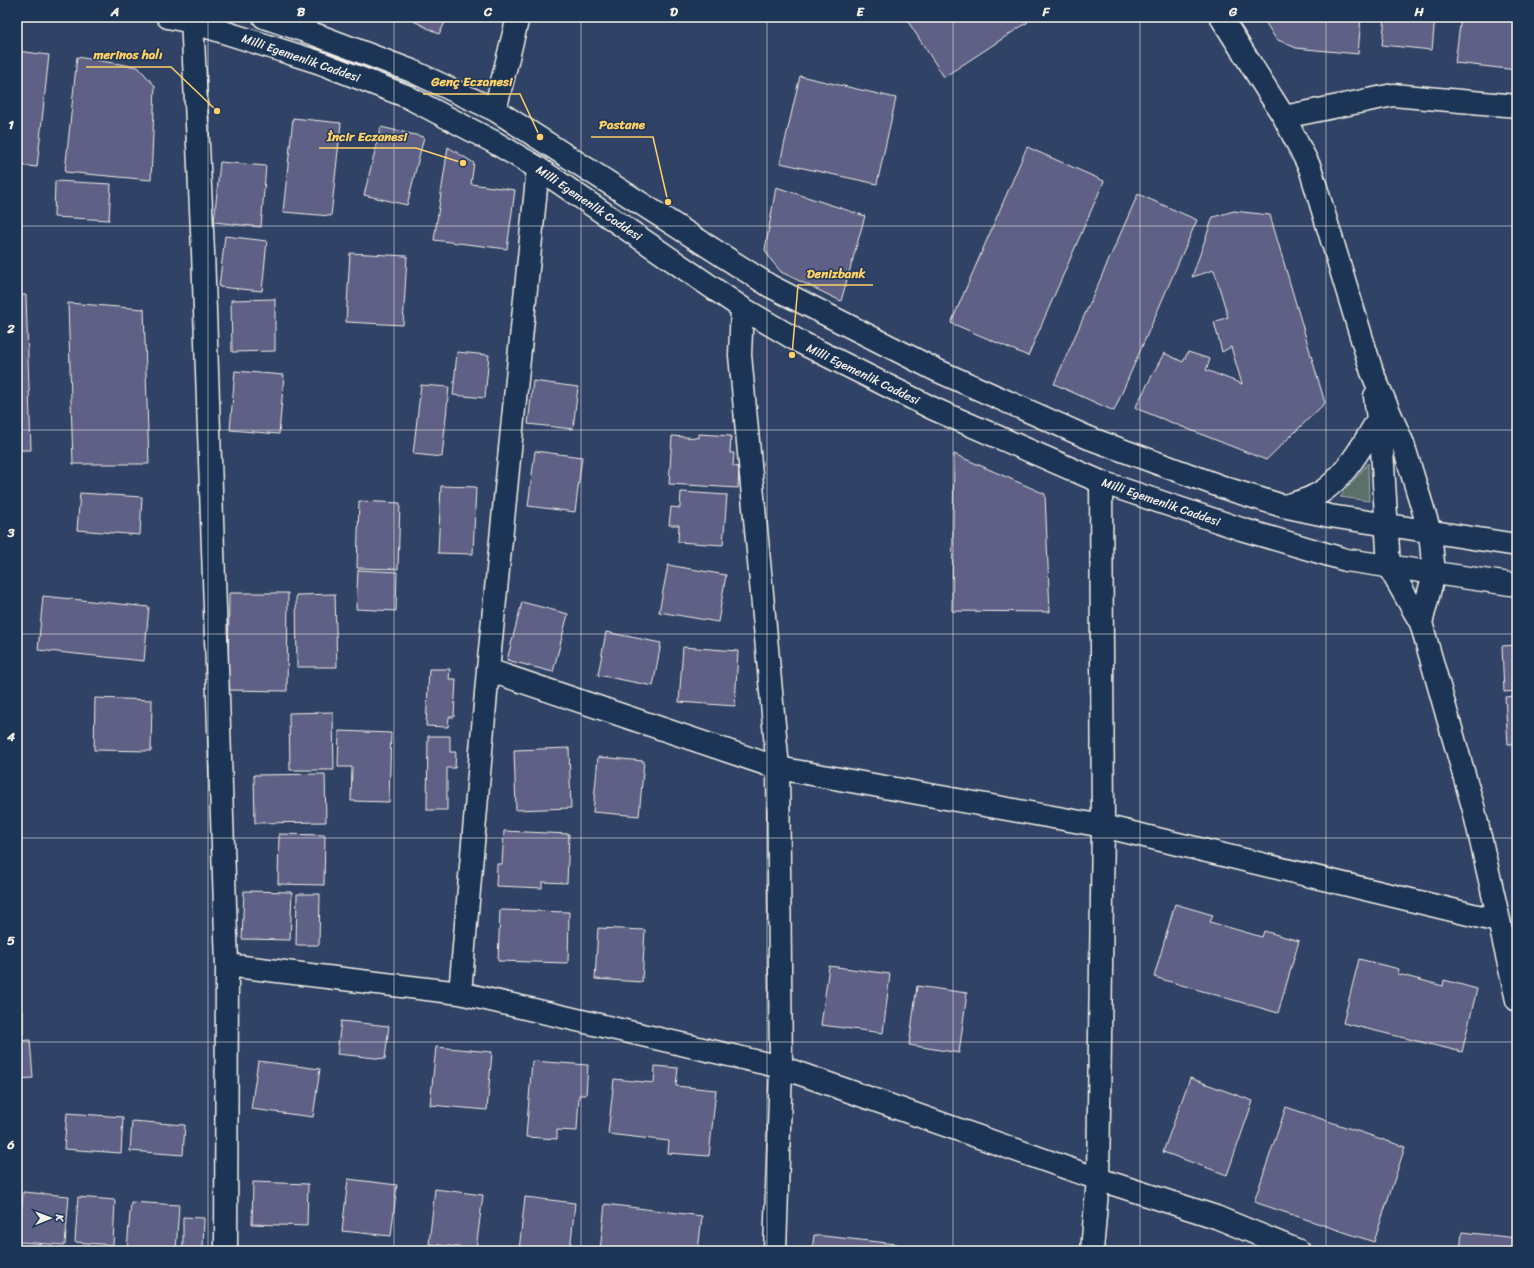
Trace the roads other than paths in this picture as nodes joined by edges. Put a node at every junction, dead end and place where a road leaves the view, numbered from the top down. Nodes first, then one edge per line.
1 (168, 17) edge
2 (264, 17) edge
3 (518, 17) edge
4 (1221, 17) edge
5 (192, 20) edge
6 (1517, 106) edge
7 (495, 110) junction
8 (1284, 116) junction
9 (538, 168) junction
10 (742, 308) junction
11 (1372, 372) junction
12 (1378, 419) junction
13 (1102, 482) junction
14 (1283, 506) junction
15 (1386, 525) junction
16 (1430, 532) junction
17 (1517, 545) edge
18 (1389, 567) junction
19 (1434, 573) junction
20 (1517, 586) edge
21 (1421, 623) junction
22 (488, 670) junction
23 (778, 768) junction
24 (1103, 826) junction
25 (1498, 921) junction
26 (226, 965) junction
27 (460, 993) junction
28 (1517, 1000) edge
29 (781, 1067) junction
30 (1098, 1179) junction
31 (226, 1251) edge
32 (775, 1251) edge
33 (1092, 1251) edge
34 (1299, 1251) edge

1 - 5 street, Milli Egemenlik Caddesi
2 - 7 street
3 - 7 street
4 - 8 street
5 - 9 street, Milli Egemenlik Caddesi
5 - 26 street
6 - 8 street
7 - 14 street
8 - 11 street
9 - 10 street, Milli Egemenlik Caddesi
9 - 22 street
10 - 13 street, Milli Egemenlik Caddesi
10 - 23 street
11 - 12 street
11 - 16 street
12 - 14 street
12 - 15 street
13 - 18 street, Milli Egemenlik Caddesi
13 - 24 street
14 - 15 street
15 - 16 street
15 - 18 street
16 - 17 street
16 - 19 street
18 - 19 street, Milli Egemenlik Caddesi
18 - 21 street
19 - 20 street, Milli Egemenlik Caddesi
19 - 21 street
21 - 25 street
22 - 23 street
22 - 27 street
23 - 24 street
23 - 29 street
24 - 25 street
24 - 30 street
25 - 28 street
26 - 27 street
26 - 31 street
27 - 29 street
29 - 30 street
29 - 32 street
30 - 33 street
30 - 34 street

